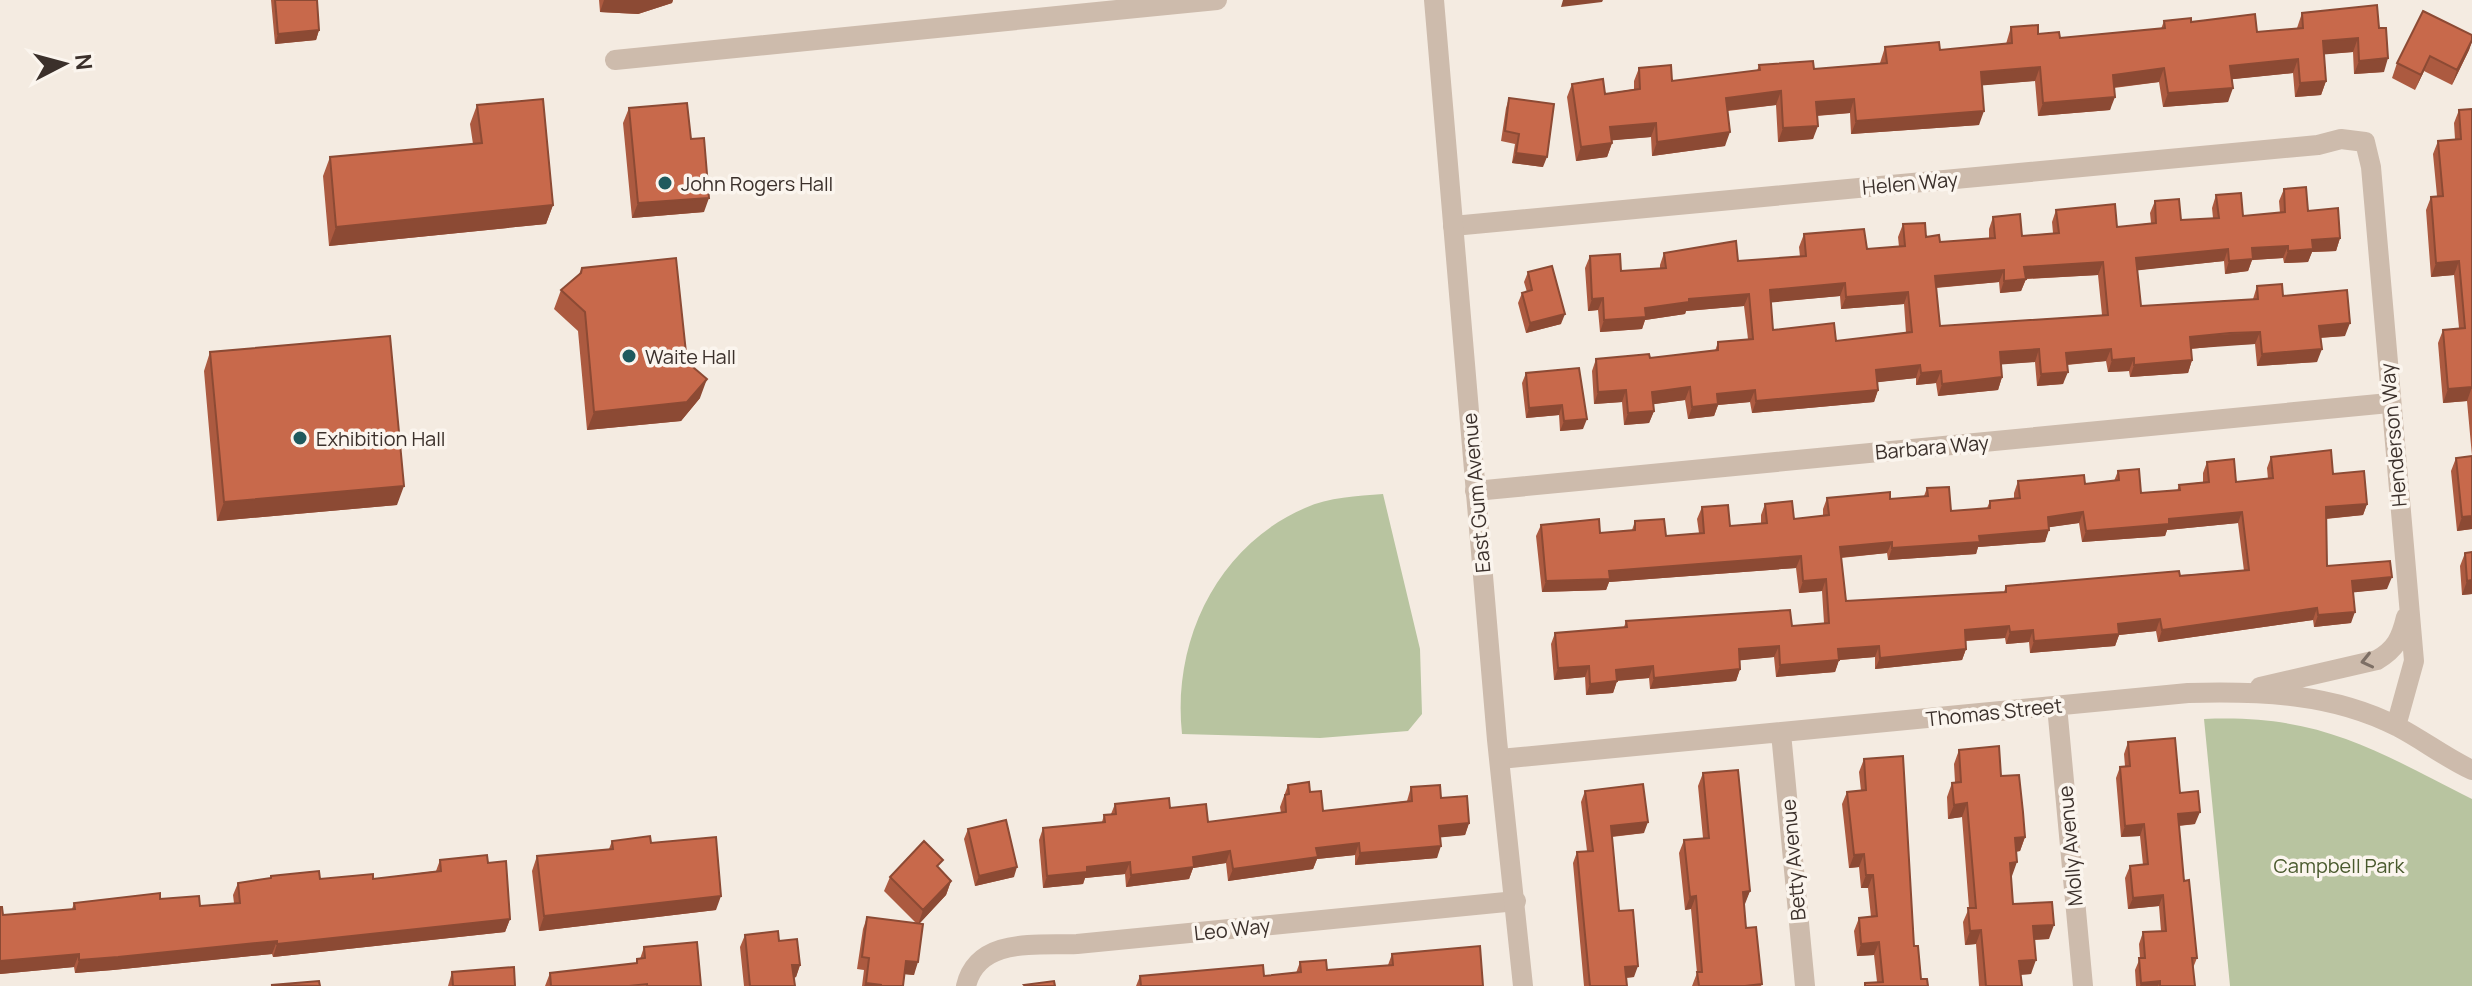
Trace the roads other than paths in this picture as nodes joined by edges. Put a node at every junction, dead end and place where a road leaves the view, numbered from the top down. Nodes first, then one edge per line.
1 (1217, 0) edge
2 (1434, 0) edge
3 (615, 60) dead end
4 (2365, 142) joint
5 (1453, 226) junction
6 (2389, 403) junction
7 (1475, 491) junction
8 (2409, 605) junction
9 (2240, 691) junction
10 (2057, 706) junction
11 (2396, 726) junction
12 (1781, 733) junction
13 (1500, 759) junction
14 (2472, 770) edge
15 (1516, 901) junction
16 (966, 986) edge
17 (1523, 986) edge
18 (1805, 986) edge
19 (2083, 986) edge

1 - 3 street
2 - 5 street, East Gum Avenue
4 - 5 street, Helen Way
4 - 6 street, Henderson Way
5 - 7 street, East Gum Avenue
6 - 7 street, Barbara Way
6 - 8 street, Henderson Way
7 - 13 street, East Gum Avenue
8 -> 9 street
8 - 11 street, Henderson Way
9 - 10 street, Thomas Street
9 - 11 street, Thomas Street
10 - 12 street, Thomas Street
10 - 19 street, Molly Avenue
11 - 14 street, Thomas Street
12 - 13 street, Thomas Street
12 - 18 street, Betty Avenue
13 - 15 street, East Gum Avenue
15 - 16 street, Leo Way
15 - 17 street, East Gum Avenue

